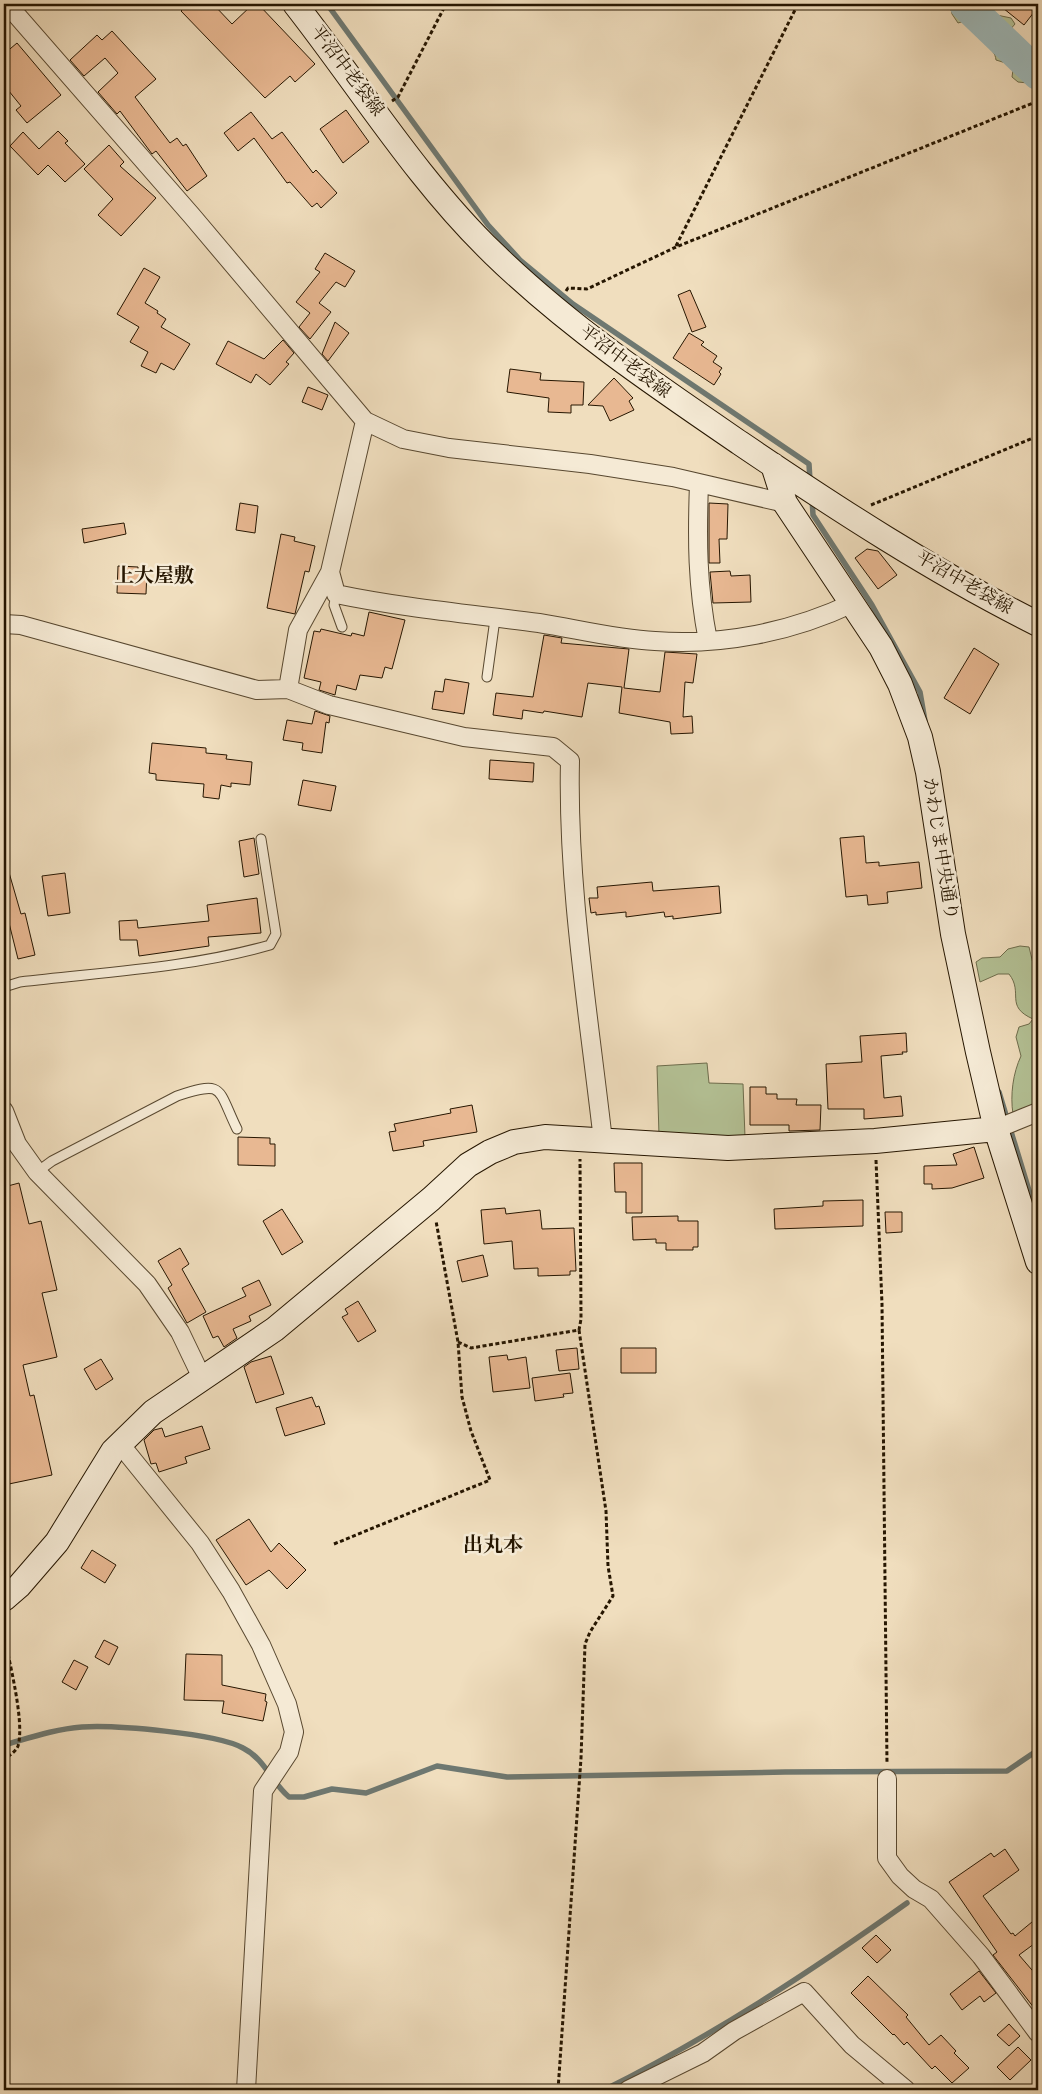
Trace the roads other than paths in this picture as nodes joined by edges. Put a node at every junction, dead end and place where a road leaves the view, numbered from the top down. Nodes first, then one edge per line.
1 (7, 4) edge
2 (295, 4) edge
3 (365, 421) junction
4 (773, 465) junction
5 (699, 483) junction
6 (785, 503) junction
7 (330, 572) junction
8 (336, 594) junction
9 (853, 603) junction
10 (495, 619) junction
11 (4, 624) edge
12 (1038, 624) edge
13 (342, 627) dead end
14 (708, 641) junction
15 (487, 677) dead end
16 (288, 689) junction
17 (261, 839) dead end
18 (4, 987) edge
19 (4, 1111) edge
20 (1038, 1112) edge
21 (996, 1128) junction
22 (237, 1129) dead end
23 (591, 1140) junction
24 (37, 1172) junction
25 (1038, 1262) edge
26 (203, 1380) junction
27 (120, 1444) junction
28 (4, 1599) edge
29 (887, 1780) road end
30 (1038, 2033) edge
31 (246, 2090) edge
32 (628, 2090) edge
33 (906, 2090) edge

1 - 3 street
2 - 4 street, 平沼中老袋線
3 - 5 street
3 - 7 street
4 - 6 street, かわじま中央通り
4 - 12 street, 平沼中老袋線
5 - 6 street
5 - 14 street
6 - 9 street, かわじま中央通り
7 - 8 street
7 - 16 street
8 - 10 street
8 - 13 lane
9 - 14 street
9 - 21 street, かわじま中央通り
10 - 14 street
10 - 15 lane
11 - 16 street
16 - 23 street
17 - 18 lane
19 - 24 street
20 - 21 street
21 - 23 street
21 - 25 street, かわじま中央通り
22 - 24 lane
23 - 26 street
24 - 26 street
26 - 27 street
27 - 28 street
27 - 31 street
29 - 30 street
32 - 33 street

